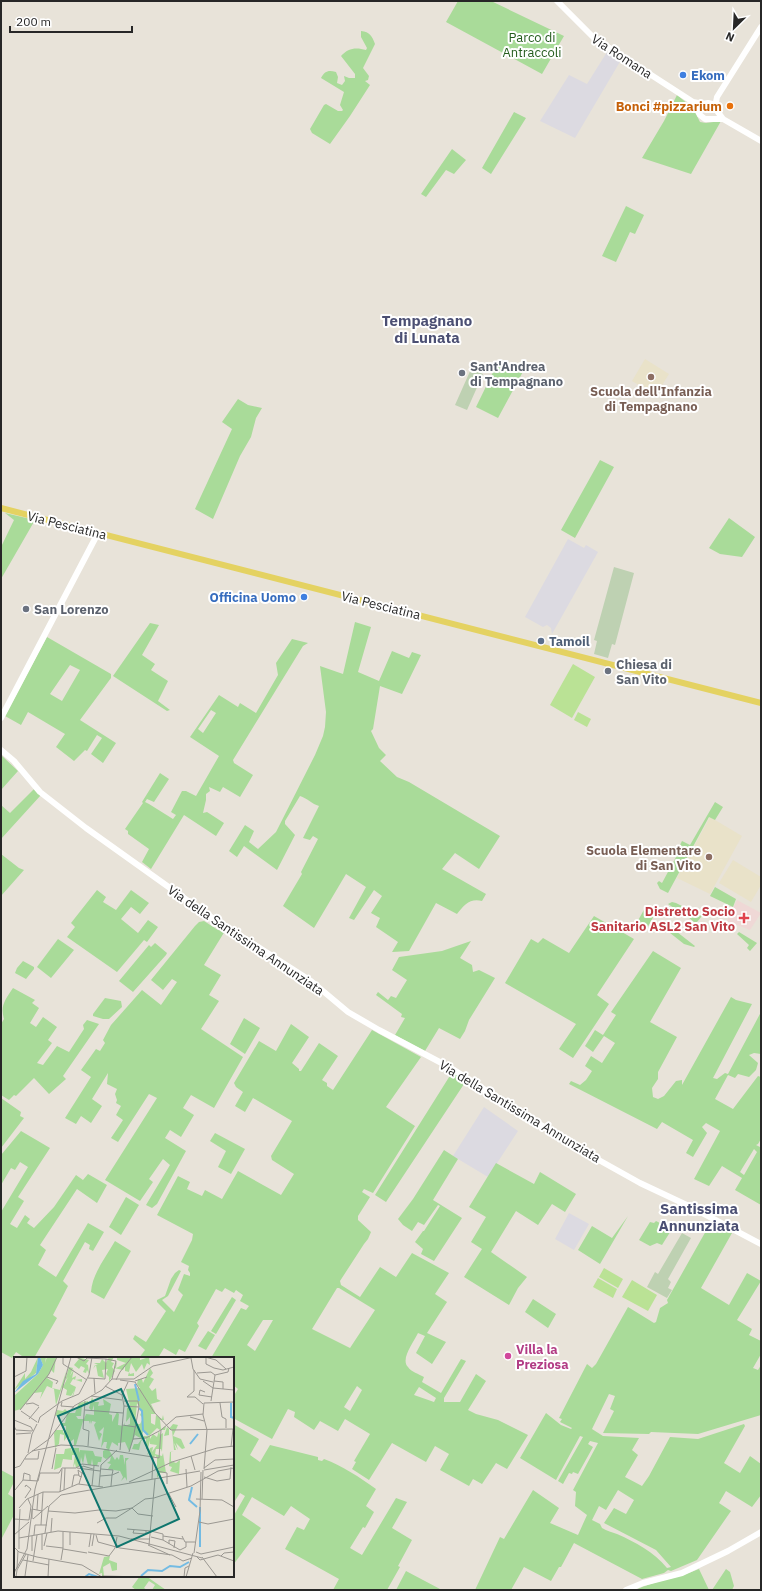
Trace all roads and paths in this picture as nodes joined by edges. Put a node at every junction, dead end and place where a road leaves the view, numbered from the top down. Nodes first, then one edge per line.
1 (557, 1) edge
2 (761, 27) edge
3 (717, 97) junction
4 (694, 102) junction
5 (706, 104) junction
6 (716, 108) junction
7 (699, 112) junction
8 (712, 118) junction
9 (723, 118) junction
10 (761, 141) edge
11 (1, 508) edge
12 (98, 533) junction
13 (761, 703) edge
14 (1, 718) edge
15 (1, 750) edge
16 (761, 1244) edge
17 (761, 1532) edge
18 (626, 1590) edge

1 - 4 street, Via Romana
2 - 3 street
3 - 5 street
3 - 6 street
4 - 5 street
4 - 7 street
5 - 6 street
5 - 7 street
6 - 8 street
6 - 9 street
7 - 8 street
8 - 9 street
9 - 10 street
11 - 12 main road, Via Pesciatina
12 - 13 main road, Via Pesciatina
12 - 14 street
15 - 16 street, Via della Santissima Annunziata
17 - 18 street

